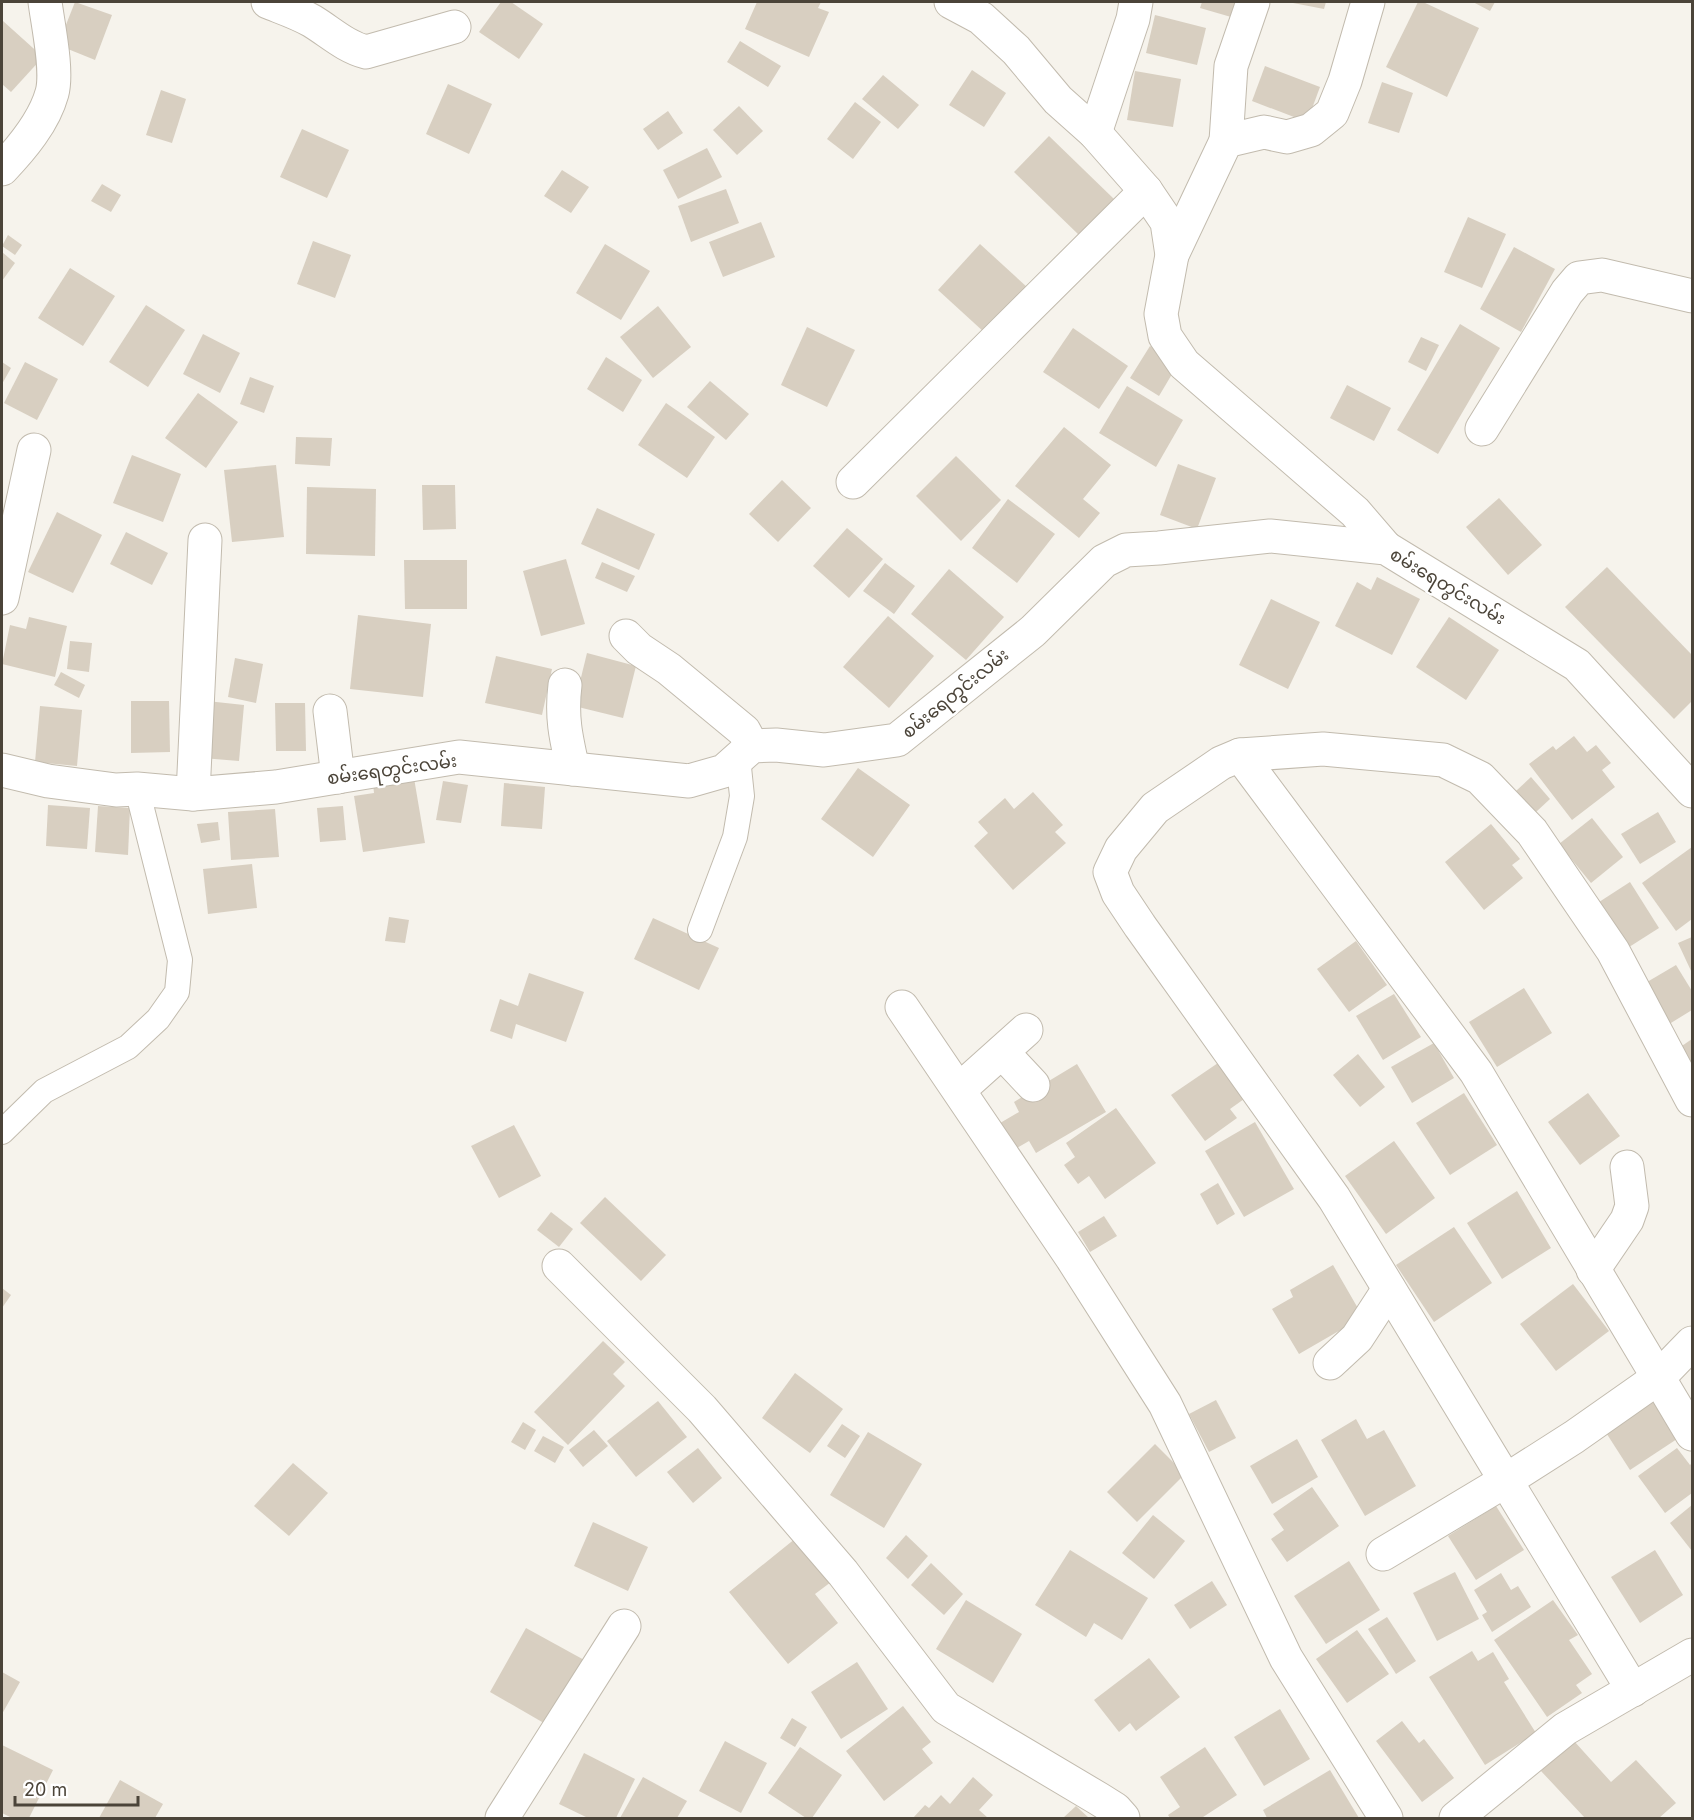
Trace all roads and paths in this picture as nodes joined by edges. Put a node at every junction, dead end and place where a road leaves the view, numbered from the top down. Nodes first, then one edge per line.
1 (45, 2) edge
2 (268, 2) edge
3 (951, 2) edge
4 (1136, 2) edge
5 (1253, 2) edge
6 (1368, 2) edge
7 (454, 27) dead end
8 (1095, 133) junction
9 (1226, 141) junction
10 (2, 169) edge
11 (1146, 191) junction
12 (1172, 255) junction
13 (1692, 296) edge
14 (1482, 429) dead end
15 (34, 450) dead end
16 (853, 482) dead end
17 (205, 540) dead end
18 (1386, 548) junction
19 (2, 598) edge
20 (626, 636) dead end
21 (565, 685) dead end
22 (330, 711) dead end
23 (745, 752) junction
24 (1240, 755) junction
25 (573, 769) junction
26 (2, 770) edge
27 (338, 777) junction
28 (137, 789) junction
29 (1692, 791) edge
30 (193, 794) junction
31 (700, 930) dead end
32 (902, 1007) dead end
33 (1026, 1030) dead end
34 (1002, 1052) junction
35 (1033, 1085) dead end
36 (959, 1090) junction
37 (1692, 1100) edge
38 (2, 1132) edge
39 (1627, 1167) dead end
40 (559, 1266) dead end
41 (1593, 1270) junction
42 (1389, 1289) junction
43 (1692, 1343) edge
44 (1330, 1363) dead end
45 (1658, 1378) junction
46 (1692, 1434) edge
47 (1505, 1481) junction
48 (1383, 1554) dead end
49 (624, 1626) dead end
50 (1692, 1655) edge
51 (1633, 1690) junction
52 (502, 1818) edge
53 (1123, 1818) edge
54 (1386, 1818) edge
55 (1456, 1818) edge

1 - 10 street
2 - 7 street
3 - 8 street
4 - 8 street
5 - 9 street
6 - 9 street
8 - 11 street
9 - 12 street
11 - 12 street
11 - 16 street
12 - 18 street
13 - 14 street
15 - 19 street
17 - 30 street
18 - 23 street, စမ်းရေတွင်းလမ်း
18 - 29 street, စမ်းရေတွင်းလမ်း
20 - 23 street
21 - 25 street
22 - 27 street
23 - 25 street, စမ်းရေတွင်းလမ်း
23 - 31 lane
24 - 37 street
24 - 41 street
24 - 42 street
25 - 27 street, စမ်းရေတွင်းလမ်း
26 - 28 street, စမ်းရေတွင်းလမ်း
27 - 30 street, စမ်းရေတွင်းလမ်း
28 - 30 street, စမ်းရေတွင်းလမ်း
28 - 38 lane
32 - 36 street
33 - 34 street
34 - 35 street
34 - 36 street
36 - 54 street
39 - 41 street
40 - 53 street
41 - 45 street
42 - 44 street
42 - 47 street
43 - 45 street
45 - 46 street
45 - 47 street
47 - 48 street
47 - 51 street
49 - 52 street
50 - 51 street
51 - 55 street

